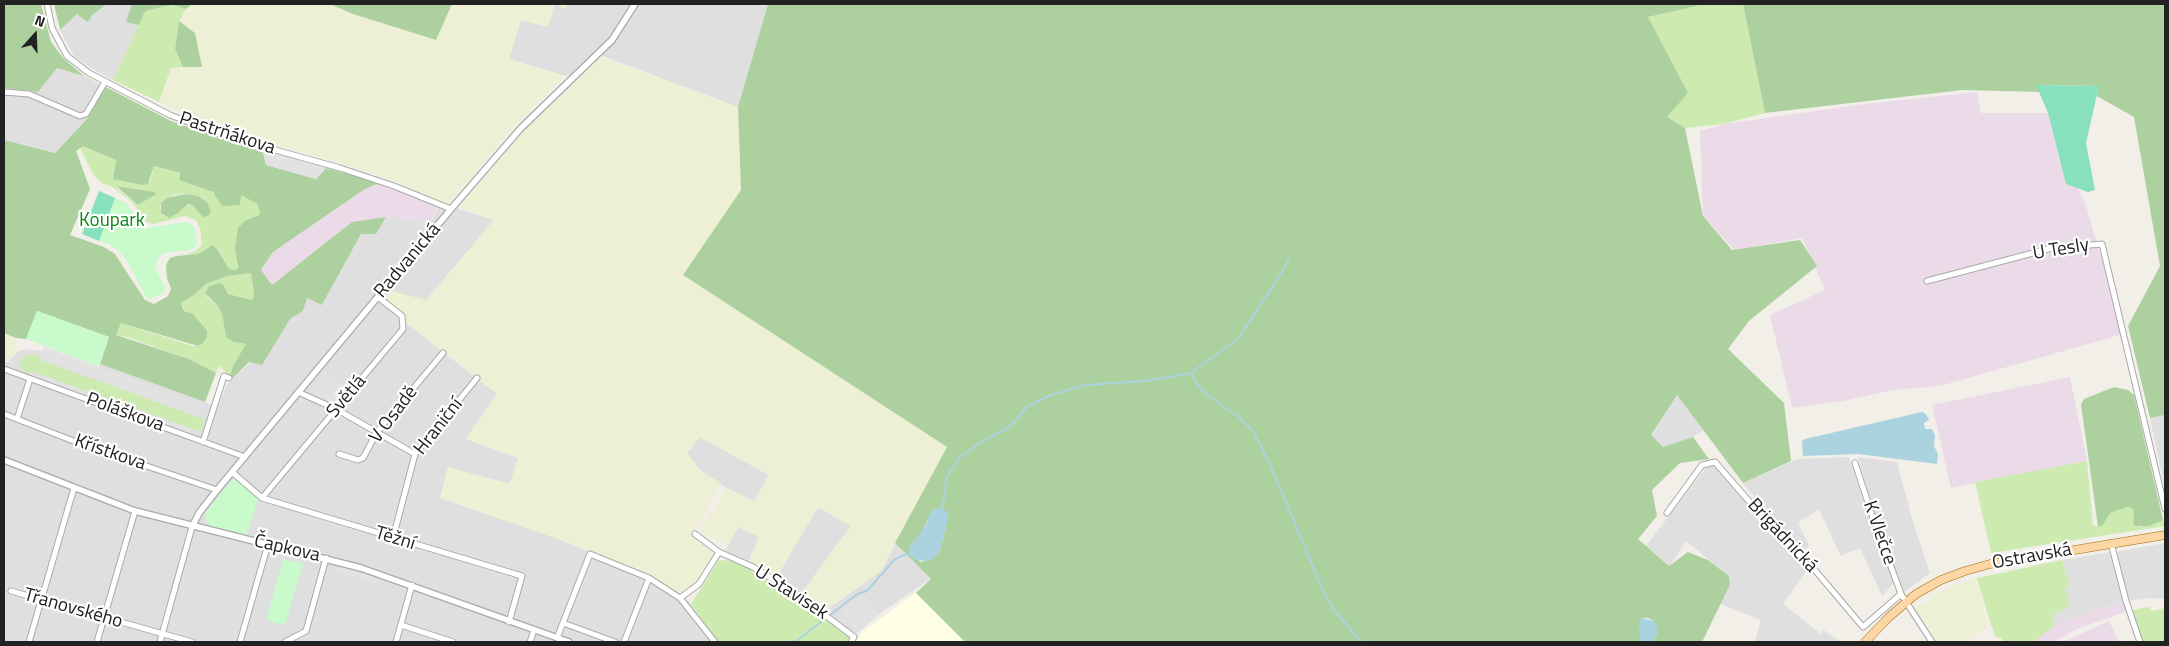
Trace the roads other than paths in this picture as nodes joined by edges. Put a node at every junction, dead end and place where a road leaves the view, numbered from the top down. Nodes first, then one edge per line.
1 (47, 4) edge
2 (635, 4) edge
3 (105, 82) junction
4 (4, 92) edge
5 (451, 209) junction
6 (1927, 281) dead end
7 (378, 297) junction
8 (443, 354) dead end
9 (4, 368) edge
10 (229, 378) dead end
11 (477, 378) dead end
12 (30, 379) junction
13 (298, 392) junction
14 (336, 409) junction
15 (4, 414) edge
16 (17, 419) junction
17 (377, 432) junction
18 (203, 442) junction
19 (339, 454) dead end
20 (415, 454) junction
21 (245, 457) junction
22 (1856, 462) dead end
23 (4, 463) edge
24 (232, 472) junction
25 (74, 488) junction
26 (217, 490) junction
27 (262, 498) junction
28 (2165, 509) edge
29 (135, 511) junction
30 (1667, 513) dead end
31 (192, 527) junction
32 (696, 534) dead end
33 (2165, 535) edge
34 (393, 538) junction
35 (2111, 543) junction
36 (268, 544) junction
37 (719, 552) junction
38 (326, 558) junction
39 (649, 578) junction
40 (412, 585) junction
41 (11, 591) dead end
42 (1902, 594) junction
43 (680, 598) junction
44 (41, 600) junction
45 (1906, 603) junction
46 (104, 618) junction
47 (510, 622) junction
48 (563, 623) junction
49 (401, 625) junction
50 (534, 630) junction
51 (162, 634) junction
52 (557, 638) junction
53 (1869, 640) edge
54 (29, 642) edge
55 (97, 642) edge
56 (160, 642) edge
57 (192, 642) edge
58 (240, 642) edge
59 (285, 642) edge
60 (396, 642) edge
61 (453, 642) edge
62 (530, 642) edge
63 (569, 642) edge
64 (615, 642) edge
65 (624, 642) edge
66 (715, 642) edge
67 (851, 642) edge
68 (1932, 642) edge
69 (2140, 642) edge

1 - 3 street, Pastrňákova
2 - 5 street, Radvanická
3 - 4 street
3 - 5 street, Pastrňákova
5 - 7 street, Radvanická
6 - 28 street, U Tesly
7 - 13 street, Radvanická
7 - 14 street, Světlá
8 - 17 street, V Osadě
9 - 12 street, Poláškova
10 - 18 street
11 - 20 street, Hraniční
12 - 16 street
12 - 18 street, Poláškova
13 - 14 street
13 - 21 street, Radvanická
14 - 17 street
14 - 27 street, Světlá
15 - 16 street, Křístkova
16 - 26 street, Křístkova
17 - 19 street, V Osadě
17 - 20 street
18 - 21 street, Poláškova
20 - 34 street, Hraniční
21 - 24 street, Radvanická
22 - 42 street, K Vlečce
23 - 25 street, Čapkova
24 - 26 street, Radvanická
24 - 27 street, Těžní
25 - 29 street, Čapkova
25 - 44 street
26 - 31 street, Radvanická
27 - 34 street, Těžní
29 - 31 street, Čapkova
29 - 46 street
30 - 42 street, Brigádnická
31 - 36 street, Čapkova
31 - 51 street
32 - 37 street, U Stavisek
33 - 35 main road, Ostravská
34 - 47 street, Těžní
35 - 45 main road, Ostravská
35 - 69 street
36 - 38 street, Čapkova
36 - 58 street
37 - 43 street
37 - 67 street, U Stavisek
38 - 40 street, Čapkova
38 - 59 street
39 - 43 street
39 - 48 street
39 - 65 street
40 - 47 street, Čapkova
40 - 49 street
41 - 44 street, Třanovského
42 - 45 street, K Vlečce
43 - 66 street
44 - 46 street, Třanovského
44 - 54 street
45 - 53 main road, Ostravská
45 - 68 street
46 - 51 street, Třanovského
46 - 55 street
47 - 50 street, Čapkova
48 - 52 street
48 - 64 street
49 - 60 street
49 - 61 street
50 - 52 street, Čapkova
50 - 62 street
51 - 56 street
51 - 57 street, Třanovského
52 - 63 street, Čapkova

